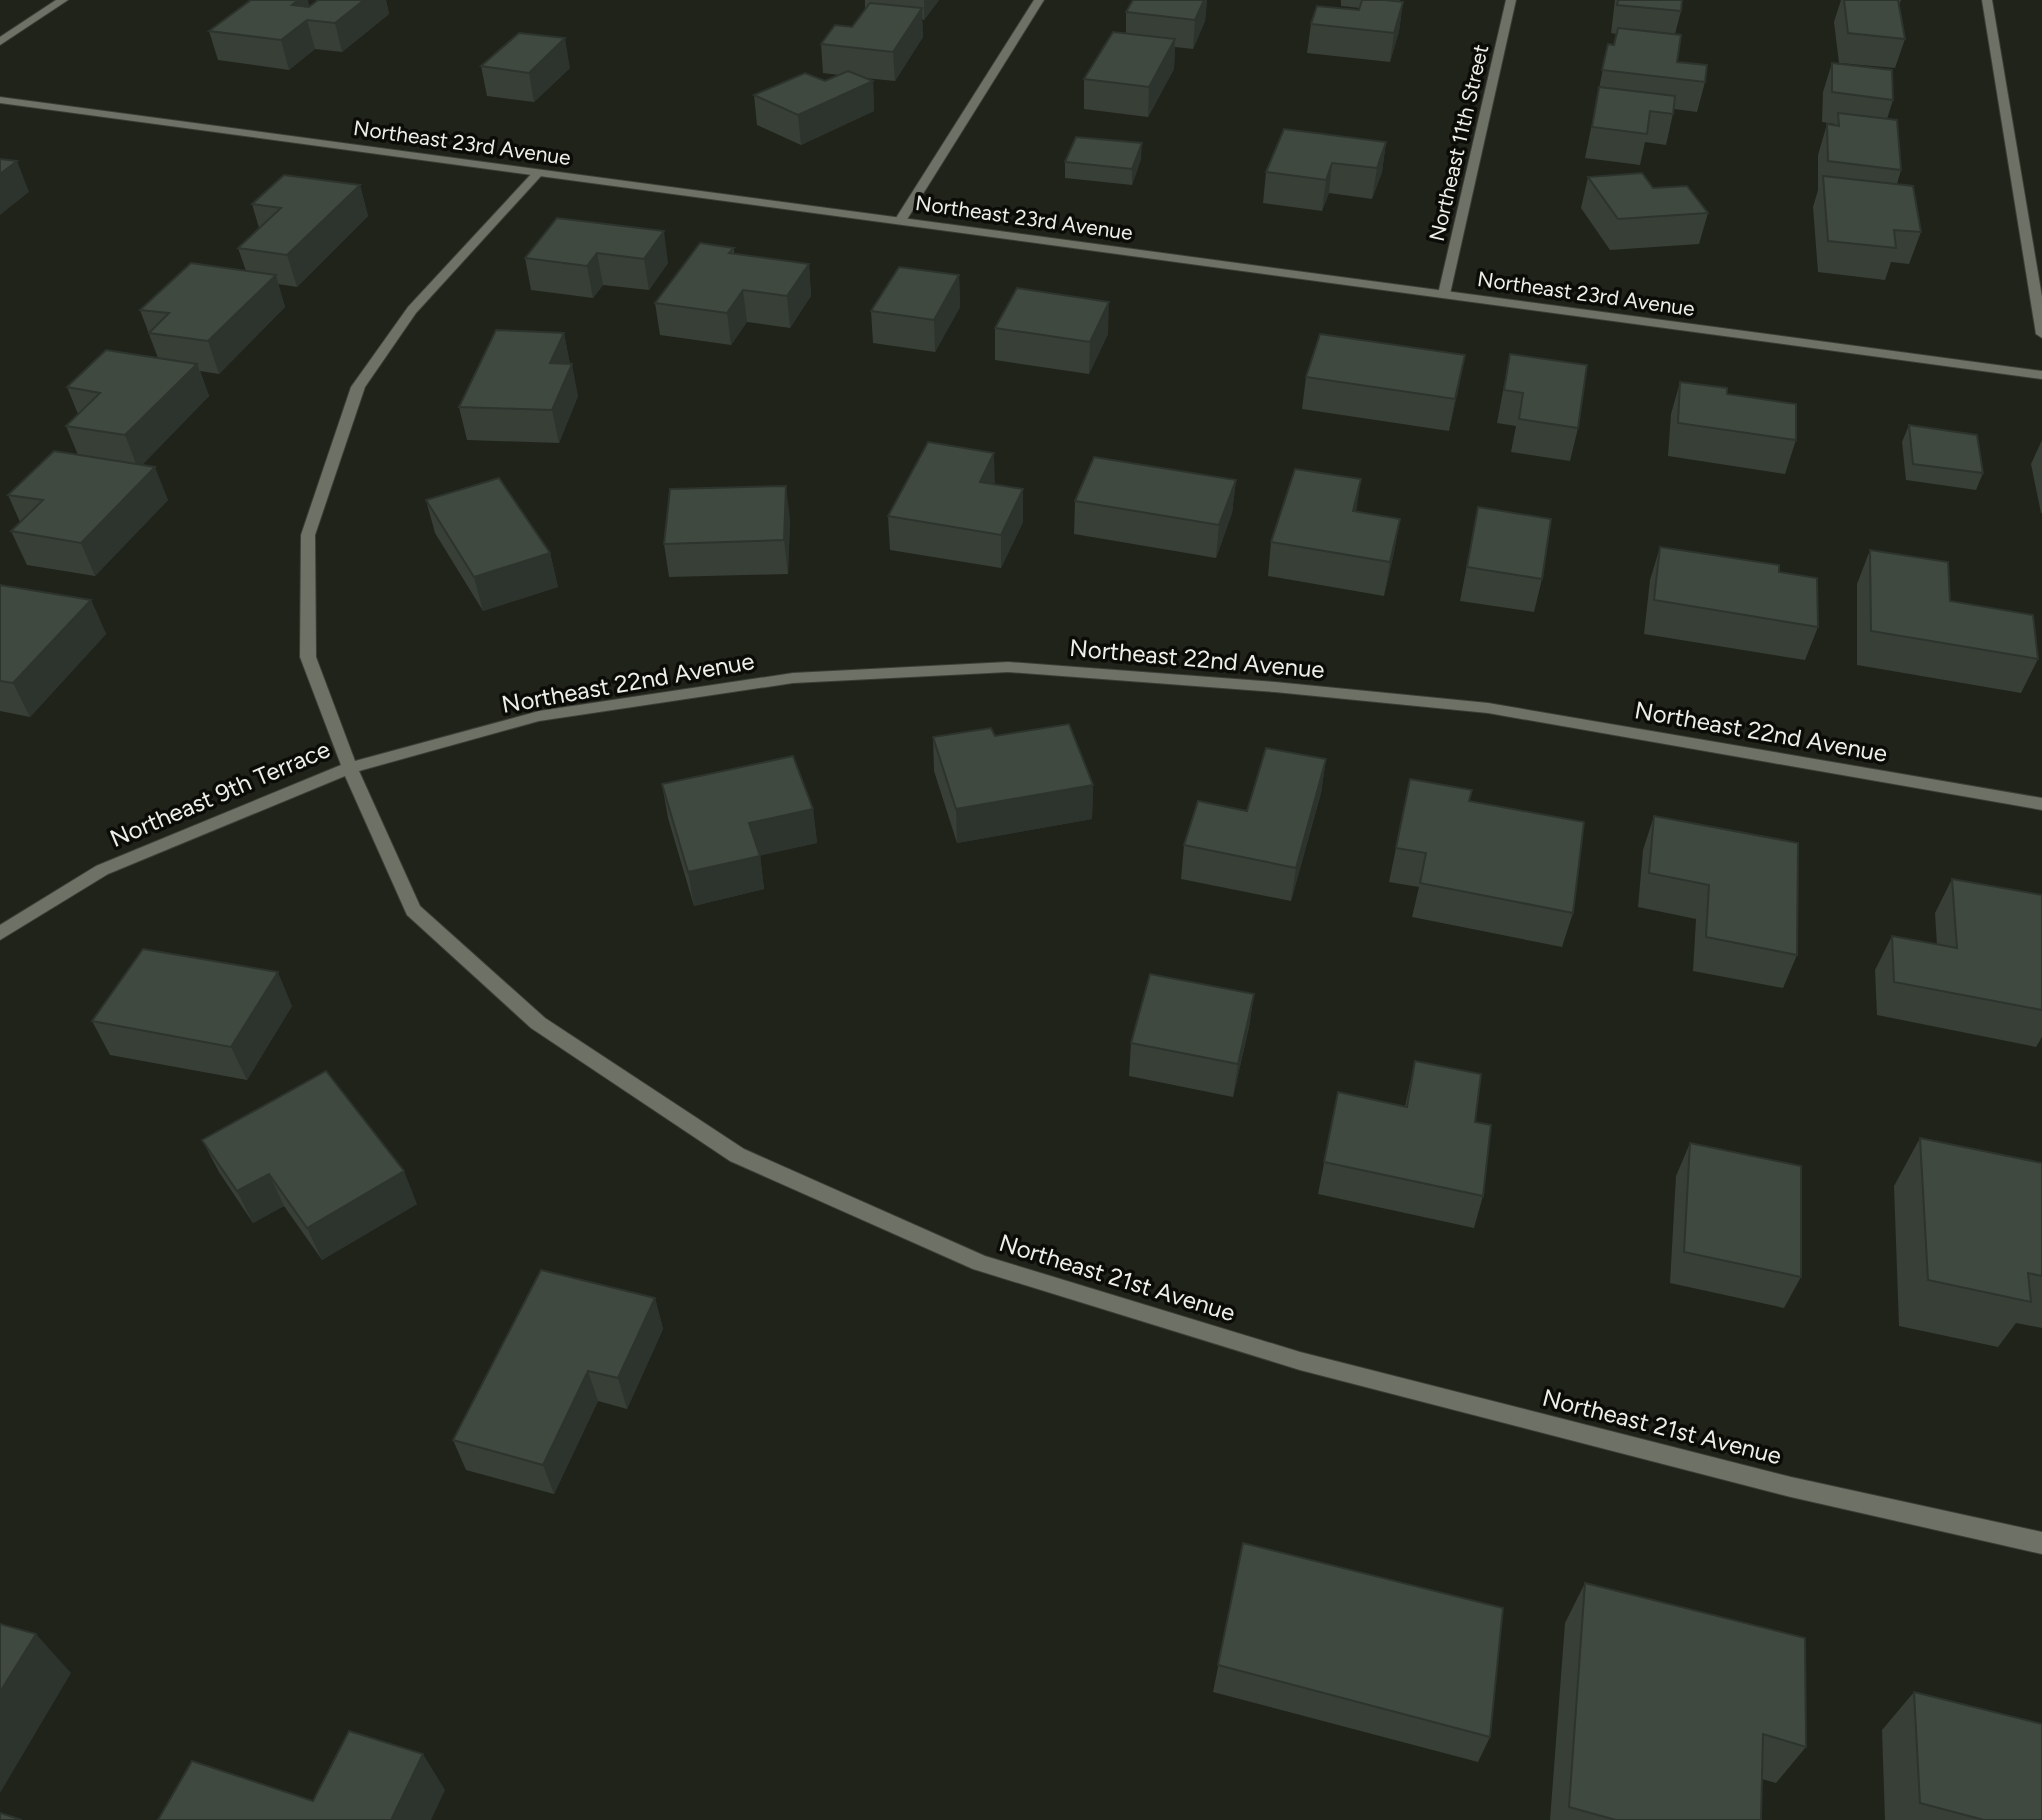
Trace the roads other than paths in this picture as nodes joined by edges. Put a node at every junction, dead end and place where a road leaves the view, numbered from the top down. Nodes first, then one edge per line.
1 (63, 0) edge
2 (1039, 0) edge
3 (1511, 0) edge
4 (1987, 0) edge
5 (0, 42) edge
6 (0, 100) edge
7 (538, 173) junction
8 (900, 221) junction
9 (1444, 294) junction
10 (2042, 334) edge
11 (2042, 375) edge
12 (350, 768) junction
13 (2042, 804) edge
14 (0, 933) edge
15 (2042, 1543) edge

1 - 5 street
2 - 8 street
3 - 9 street, Northeast 11th Street
4 - 10 street
6 - 7 street, Northeast 23rd Avenue
7 - 8 street, Northeast 23rd Avenue
7 - 12 street, Northeast 9th Terrace
8 - 9 street, Northeast 23rd Avenue
9 - 11 street, Northeast 23rd Avenue
12 - 13 street, Northeast 22nd Avenue
12 - 14 street, Northeast 9th Terrace
12 - 15 street, Northeast 21st Avenue

